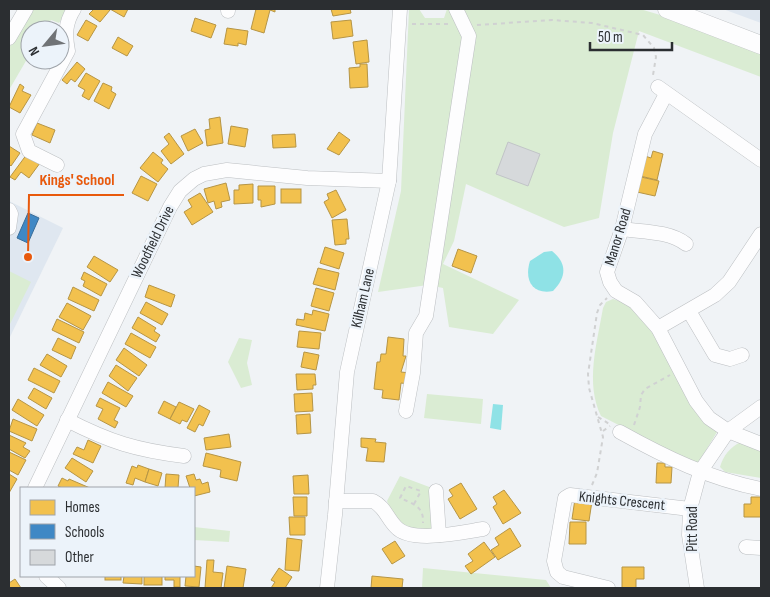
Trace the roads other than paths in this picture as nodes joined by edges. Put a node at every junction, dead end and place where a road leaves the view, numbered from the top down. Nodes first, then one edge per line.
1 (26, 9) edge
2 (74, 9) edge
3 (400, 9) edge
4 (456, 9) edge
5 (667, 9) edge
6 (9, 38) edge
7 (761, 46) edge
8 (761, 160) edge
9 (57, 165) dead end
10 (389, 181) junction
11 (9, 210) edge
12 (9, 228) edge
13 (622, 229) junction
14 (761, 234) edge
15 (686, 244) dead end
16 (689, 311) junction
17 (658, 328) junction
18 (742, 356) dead end
19 (761, 407) edge
20 (406, 411) dead end
21 (67, 420) junction
22 (621, 431) road end
23 (728, 431) junction
24 (761, 444) edge
25 (184, 456) dead end
26 (700, 472) junction
27 (35, 487) edge
28 (761, 489) edge
29 (436, 491) dead end
30 (336, 501) junction
31 (690, 509) junction
32 (483, 529) dead end
33 (439, 535) junction
34 (746, 547) dead end
35 (761, 548) edge
36 (47, 577) edge
37 (59, 588) edge
38 (327, 588) edge
39 (608, 588) edge
40 (697, 588) edge

1 - 6 street
2 - 9 street
3 - 10 street, Kilham Lane
4 - 20 street
5 - 7 main road
8 - 13 street, Manor Road
10 - 21 street, Woodfield Drive
10 - 30 street, Kilham Lane
11 - 12 street
13 - 15 street
13 - 17 street, Manor Road
14 - 16 street
16 - 17 street
16 - 18 street
17 - 23 street
19 - 23 street, Pitt Road
21 - 25 street
21 - 27 street, Woodfield Drive
22 - 26 street
23 - 24 street
23 - 26 street, Pitt Road
26 - 28 street
26 - 31 street, Pitt Road
29 - 33 street
30 - 33 street
30 - 38 street, Kilham Lane
31 - 39 street, Knights Crescent
31 - 40 street, Pitt Road
32 - 33 street
34 - 35 street
36 - 37 street

